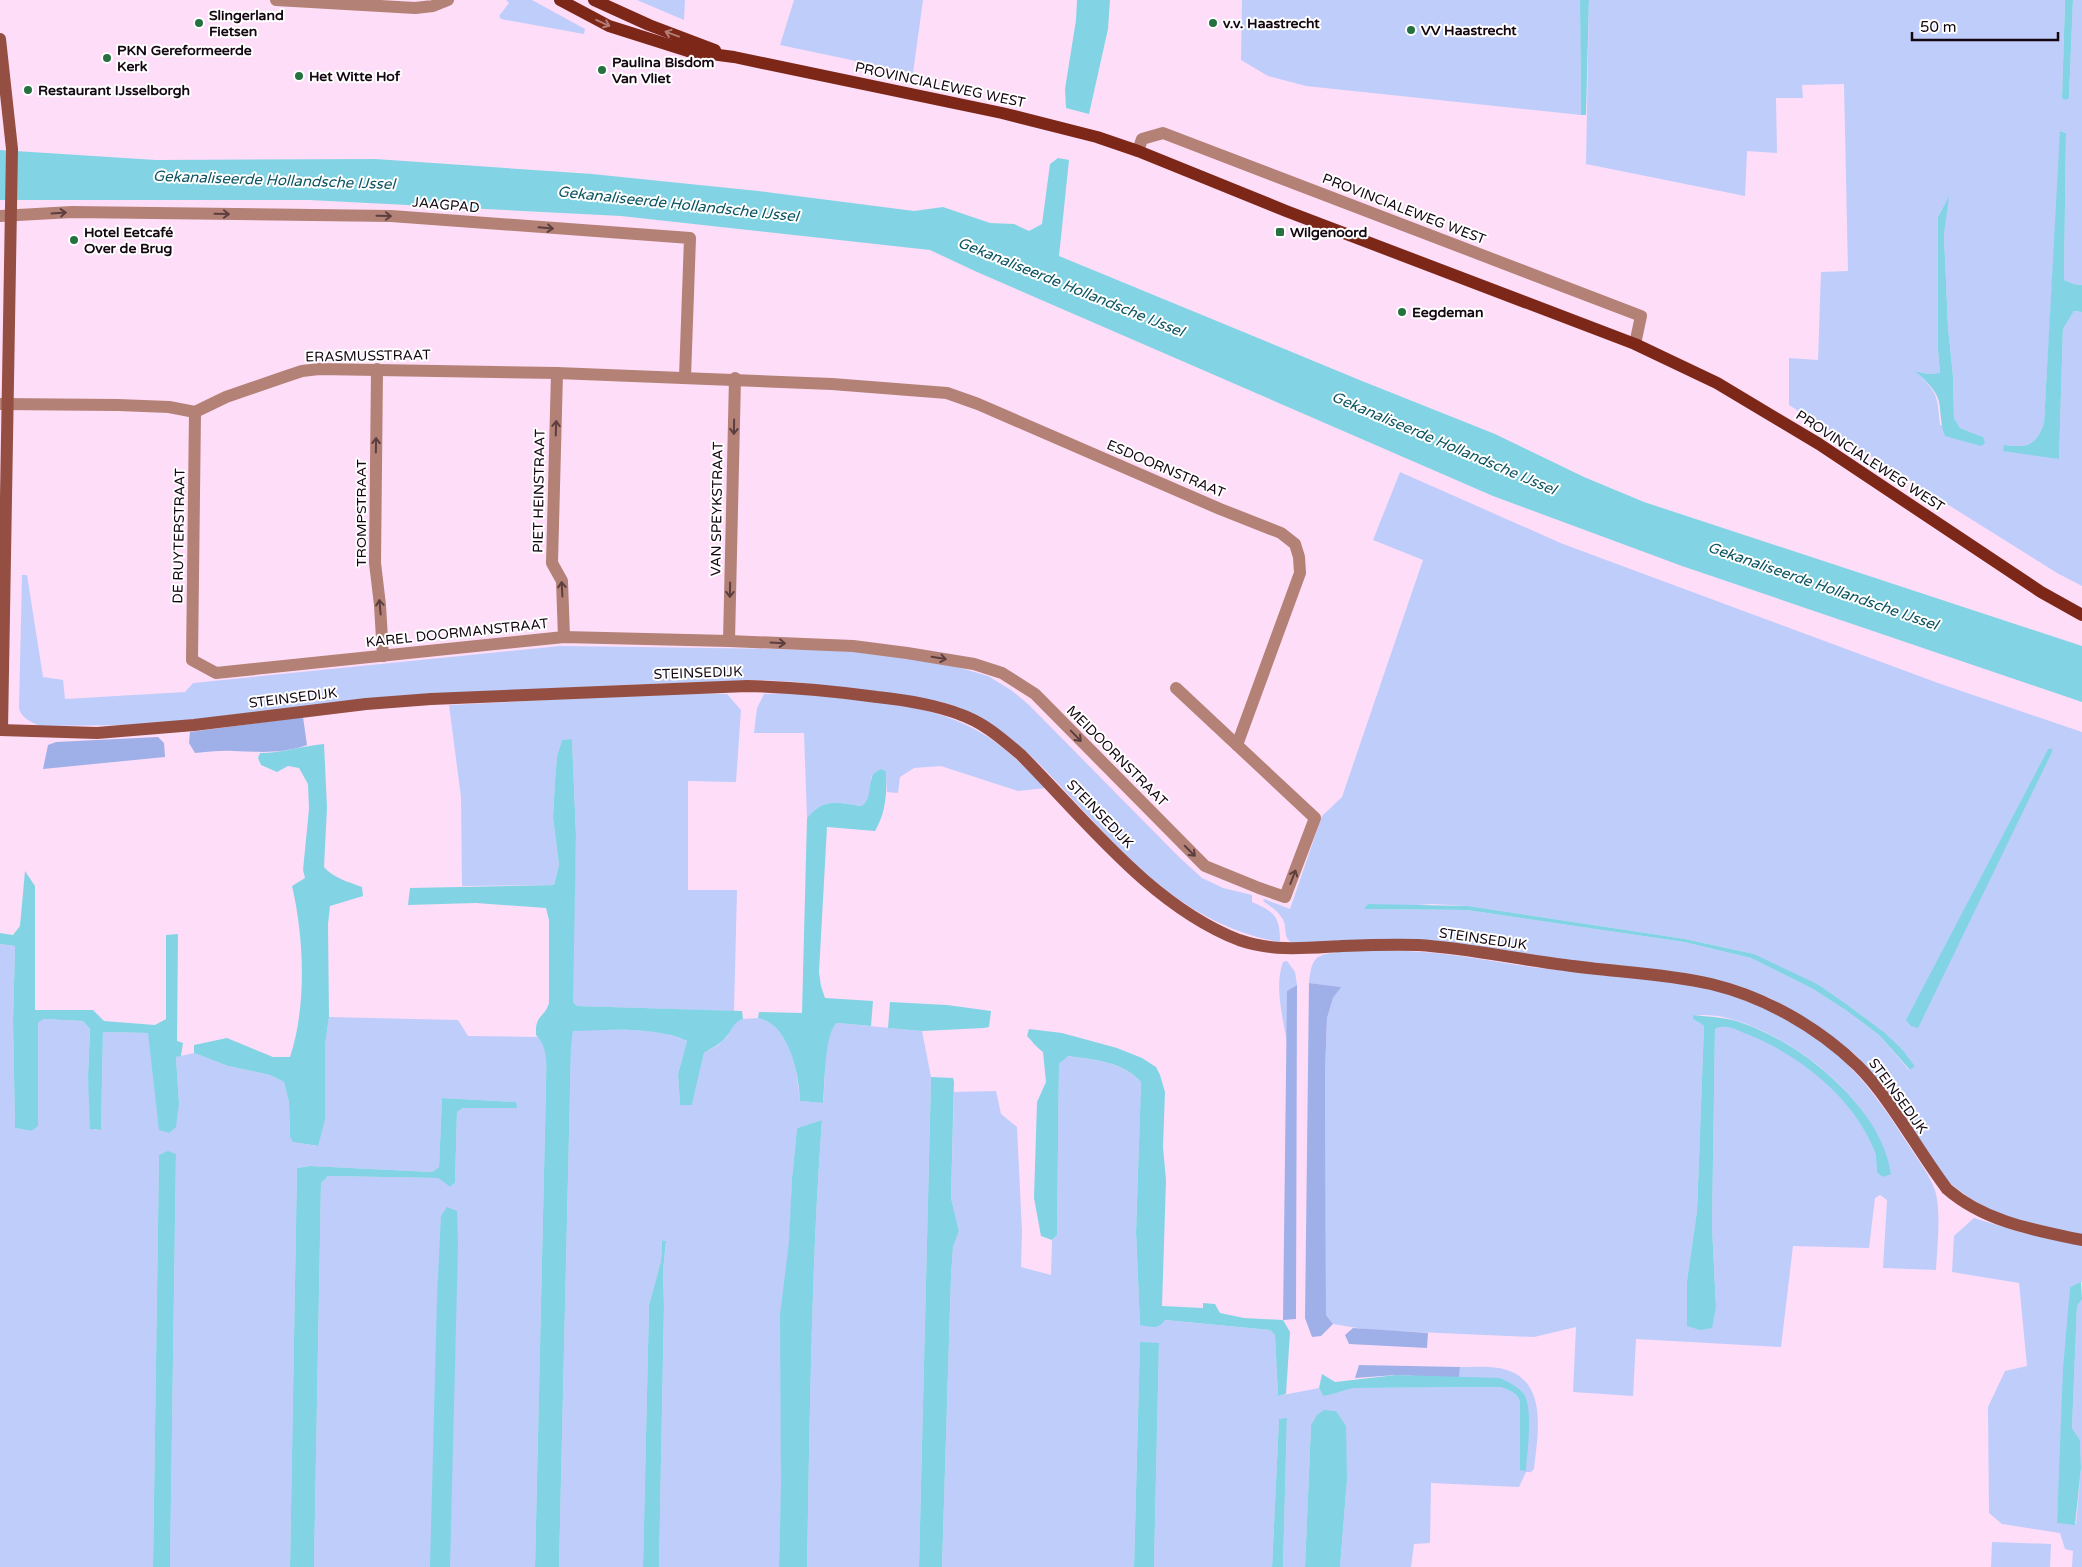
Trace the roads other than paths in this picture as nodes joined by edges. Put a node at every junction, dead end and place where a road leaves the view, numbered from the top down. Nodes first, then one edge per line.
1 (276, 0) edge
2 (448, 0) edge
3 (560, 0) edge
4 (594, 0) edge
5 (0, 38) edge
6 (734, 57) junction
7 (1138, 151) junction
8 (5, 216) edge
9 (1635, 344) junction
10 (377, 369) junction
11 (558, 373) junction
12 (685, 377) junction
13 (735, 378) junction
14 (4, 405) edge
15 (195, 412) junction
16 (2082, 615) edge
17 (564, 637) junction
18 (729, 641) junction
19 (383, 656) junction
20 (192, 660) joint
21 (1176, 688) dead end
22 (1, 730) edge
23 (1237, 745) junction
24 (2082, 1240) edge

1 - 2 street
3 -> 6 main road, PROVINCIALEWEG WEST
6 -> 4 main road, PROVINCIALEWEG WEST
5 - 8 street
6 - 7 main road, PROVINCIALEWEG WEST
7 - 9 main road, PROVINCIALEWEG WEST
7 - 9 street, PROVINCIALEWEG WEST
8 -> 12 street, JAAGPAD
8 - 14 street
9 - 16 main road, PROVINCIALEWEG WEST
10 - 11 street, ERASMUSSTRAAT
10 - 15 street, ERASMUSSTRAAT
19 -> 10 street, TROMPSTRAAT
11 - 12 street, ERASMUSSTRAAT
17 -> 11 street, PIET HEINSTRAAT
12 - 13 street, ERASMUSSTRAAT
13 -> 18 street, VAN SPEYKSTRAAT
13 - 23 street, ESDOORNSTRAAT
14 - 15 street
14 - 22 street
15 - 20 street, DE RUYTERSTRAAT
17 - 18 street, KAREL DOORMANSTRAAT
17 - 19 street, KAREL DOORMANSTRAAT
18 -> 23 street, MEIDOORNSTRAAT
19 - 20 street, KAREL DOORMANSTRAAT
21 - 23 street
22 - 24 street, STEINSEDIJK

